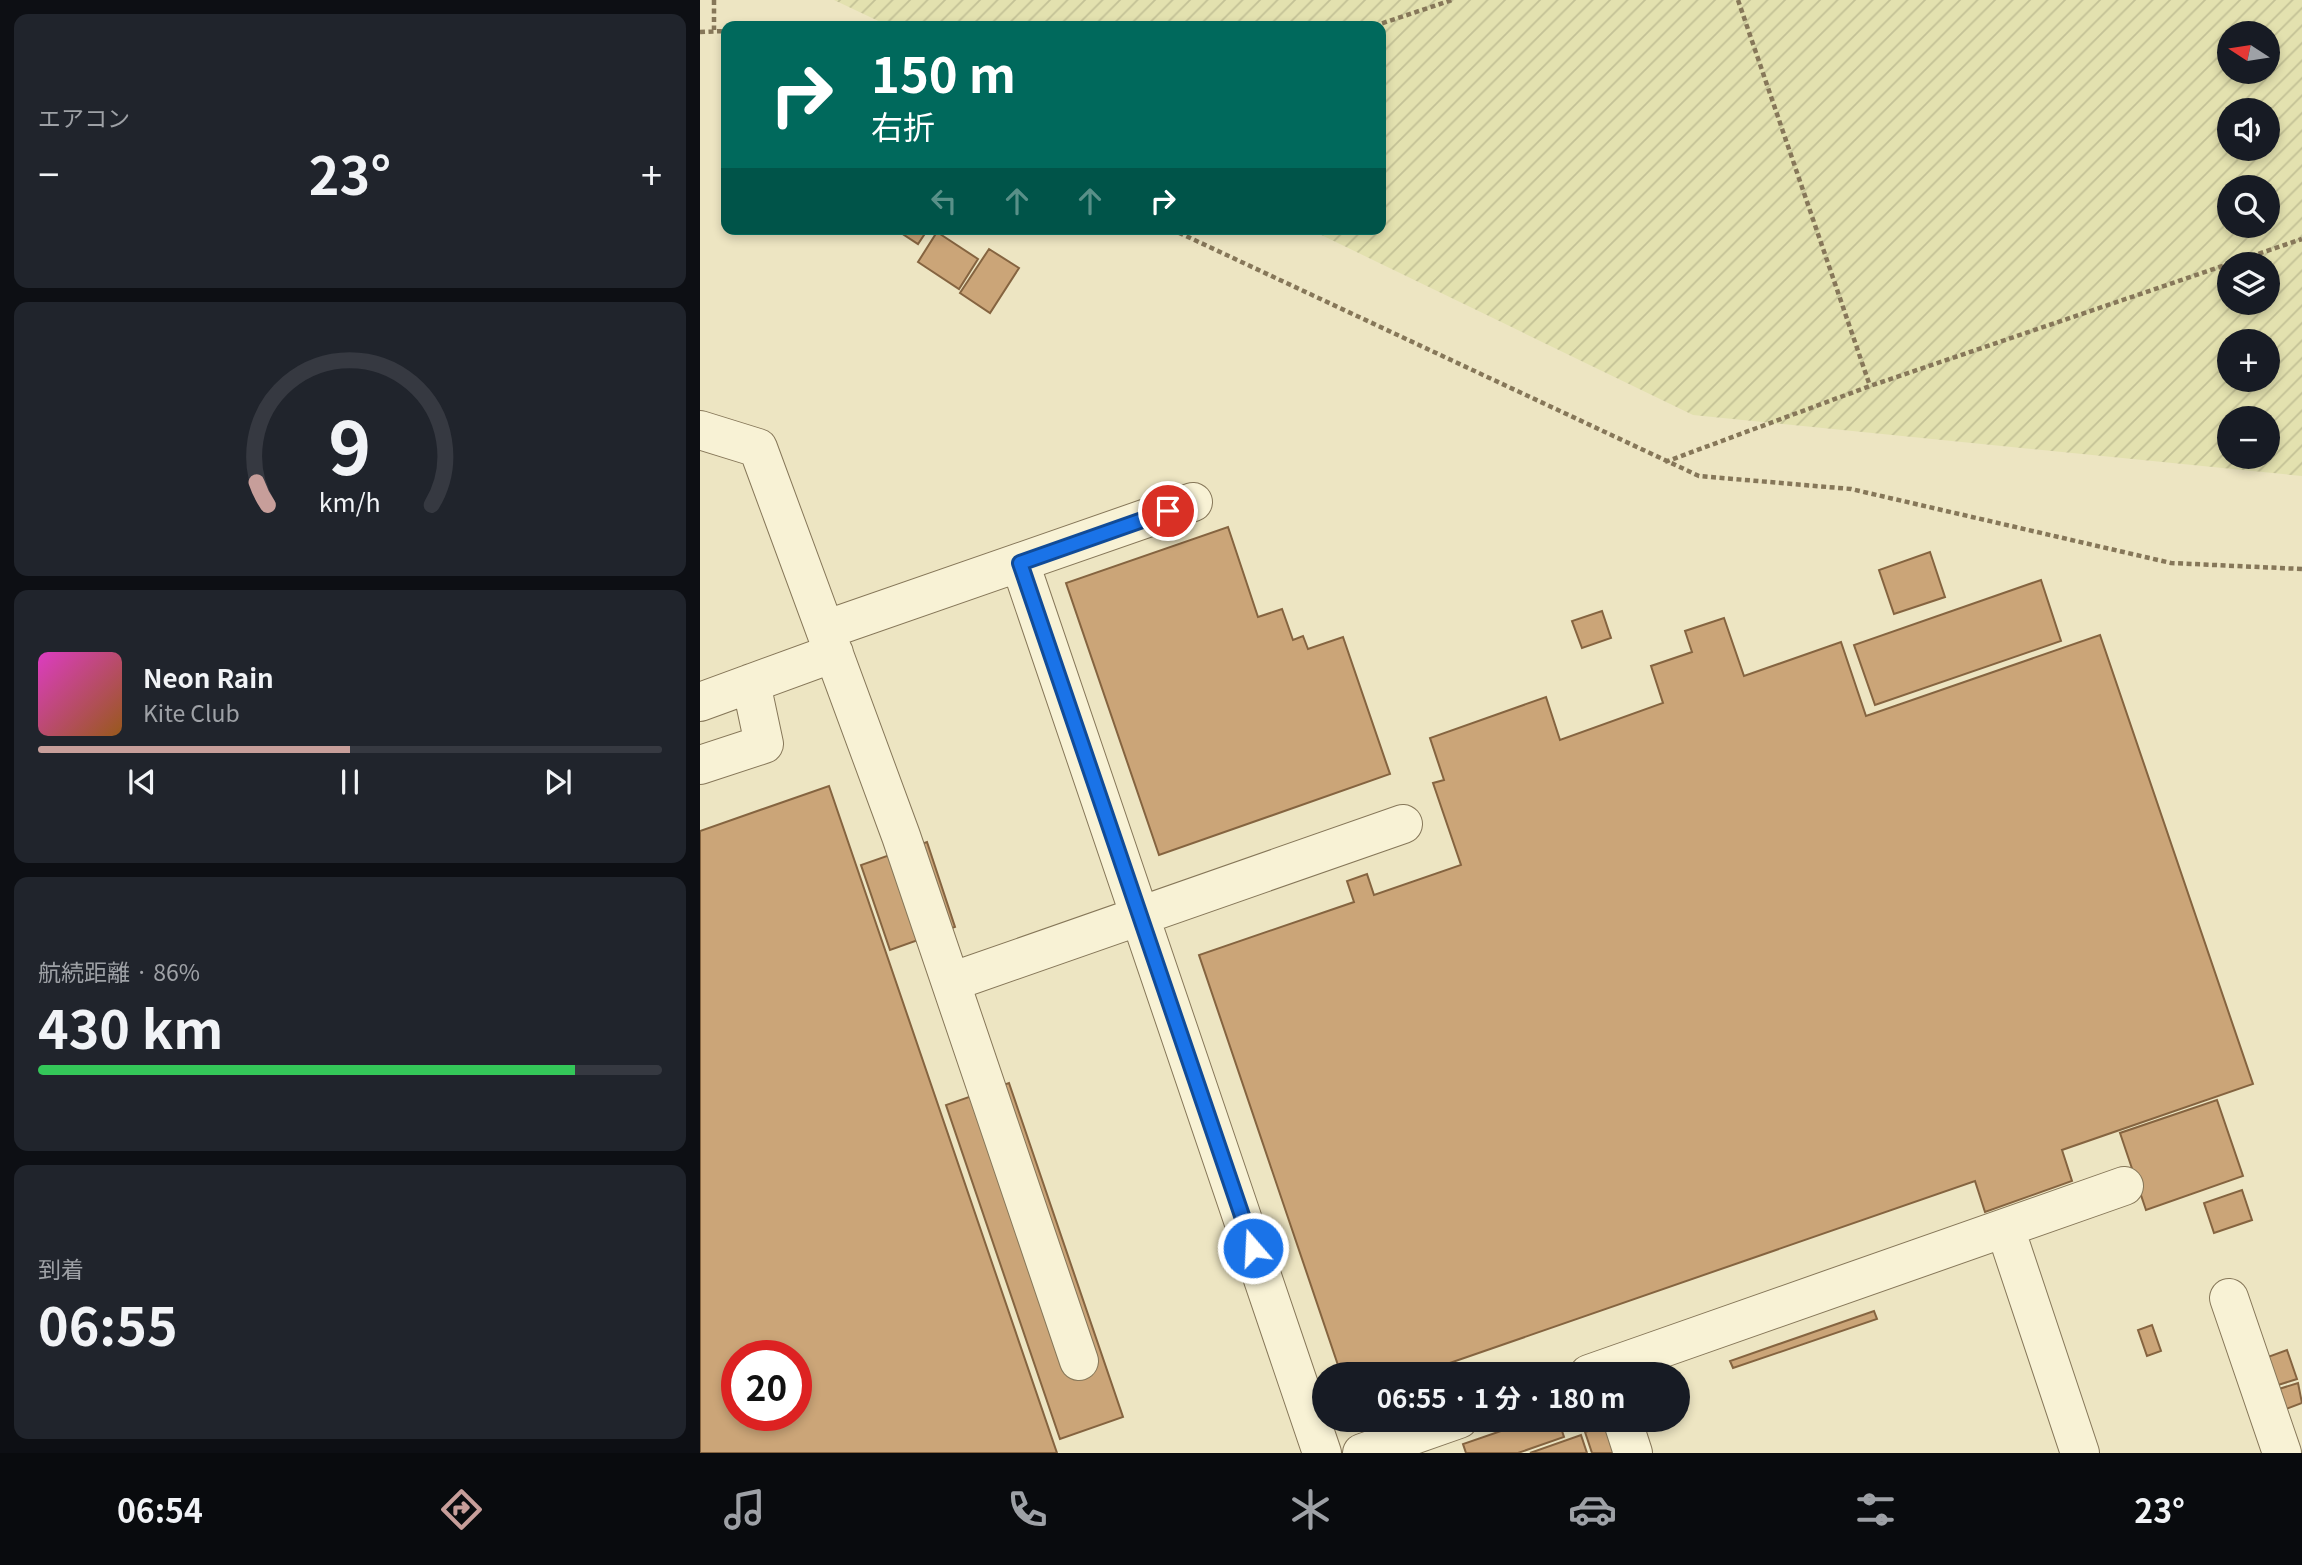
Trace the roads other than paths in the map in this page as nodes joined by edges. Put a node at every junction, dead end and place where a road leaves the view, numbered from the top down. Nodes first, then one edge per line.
1 (700, 430) edge
2 (1193, 502) dead end
3 (1020, 563) junction
4 (830, 642) junction
5 (751, 683) junction
6 (700, 702) edge
7 (700, 765) edge
8 (1403, 824) dead end
9 (1140, 915) junction
10 (951, 982) junction
11 (2124, 1186) dead end
12 (2004, 1228) junction
13 (2229, 1298) dead end
14 (1079, 1360) dead end
15 (1628, 1362) edge
16 (1422, 1432) edge
17 (1626, 1432) edge
18 (1322, 1453) edge
19 (1362, 1453) edge
20 (1633, 1453) edge
21 (2081, 1453) edge
22 (2282, 1453) edge

1 - 4 lane
2 - 3 lane
3 - 4 lane
3 - 9 lane
4 - 5 lane
4 - 10 lane
5 - 6 lane
5 - 7 lane
8 - 9 lane
9 - 10 lane
9 - 18 lane
10 - 14 lane
11 - 12 lane
12 - 15 lane
12 - 21 lane
13 - 22 lane
16 - 19 lane
17 - 20 lane

